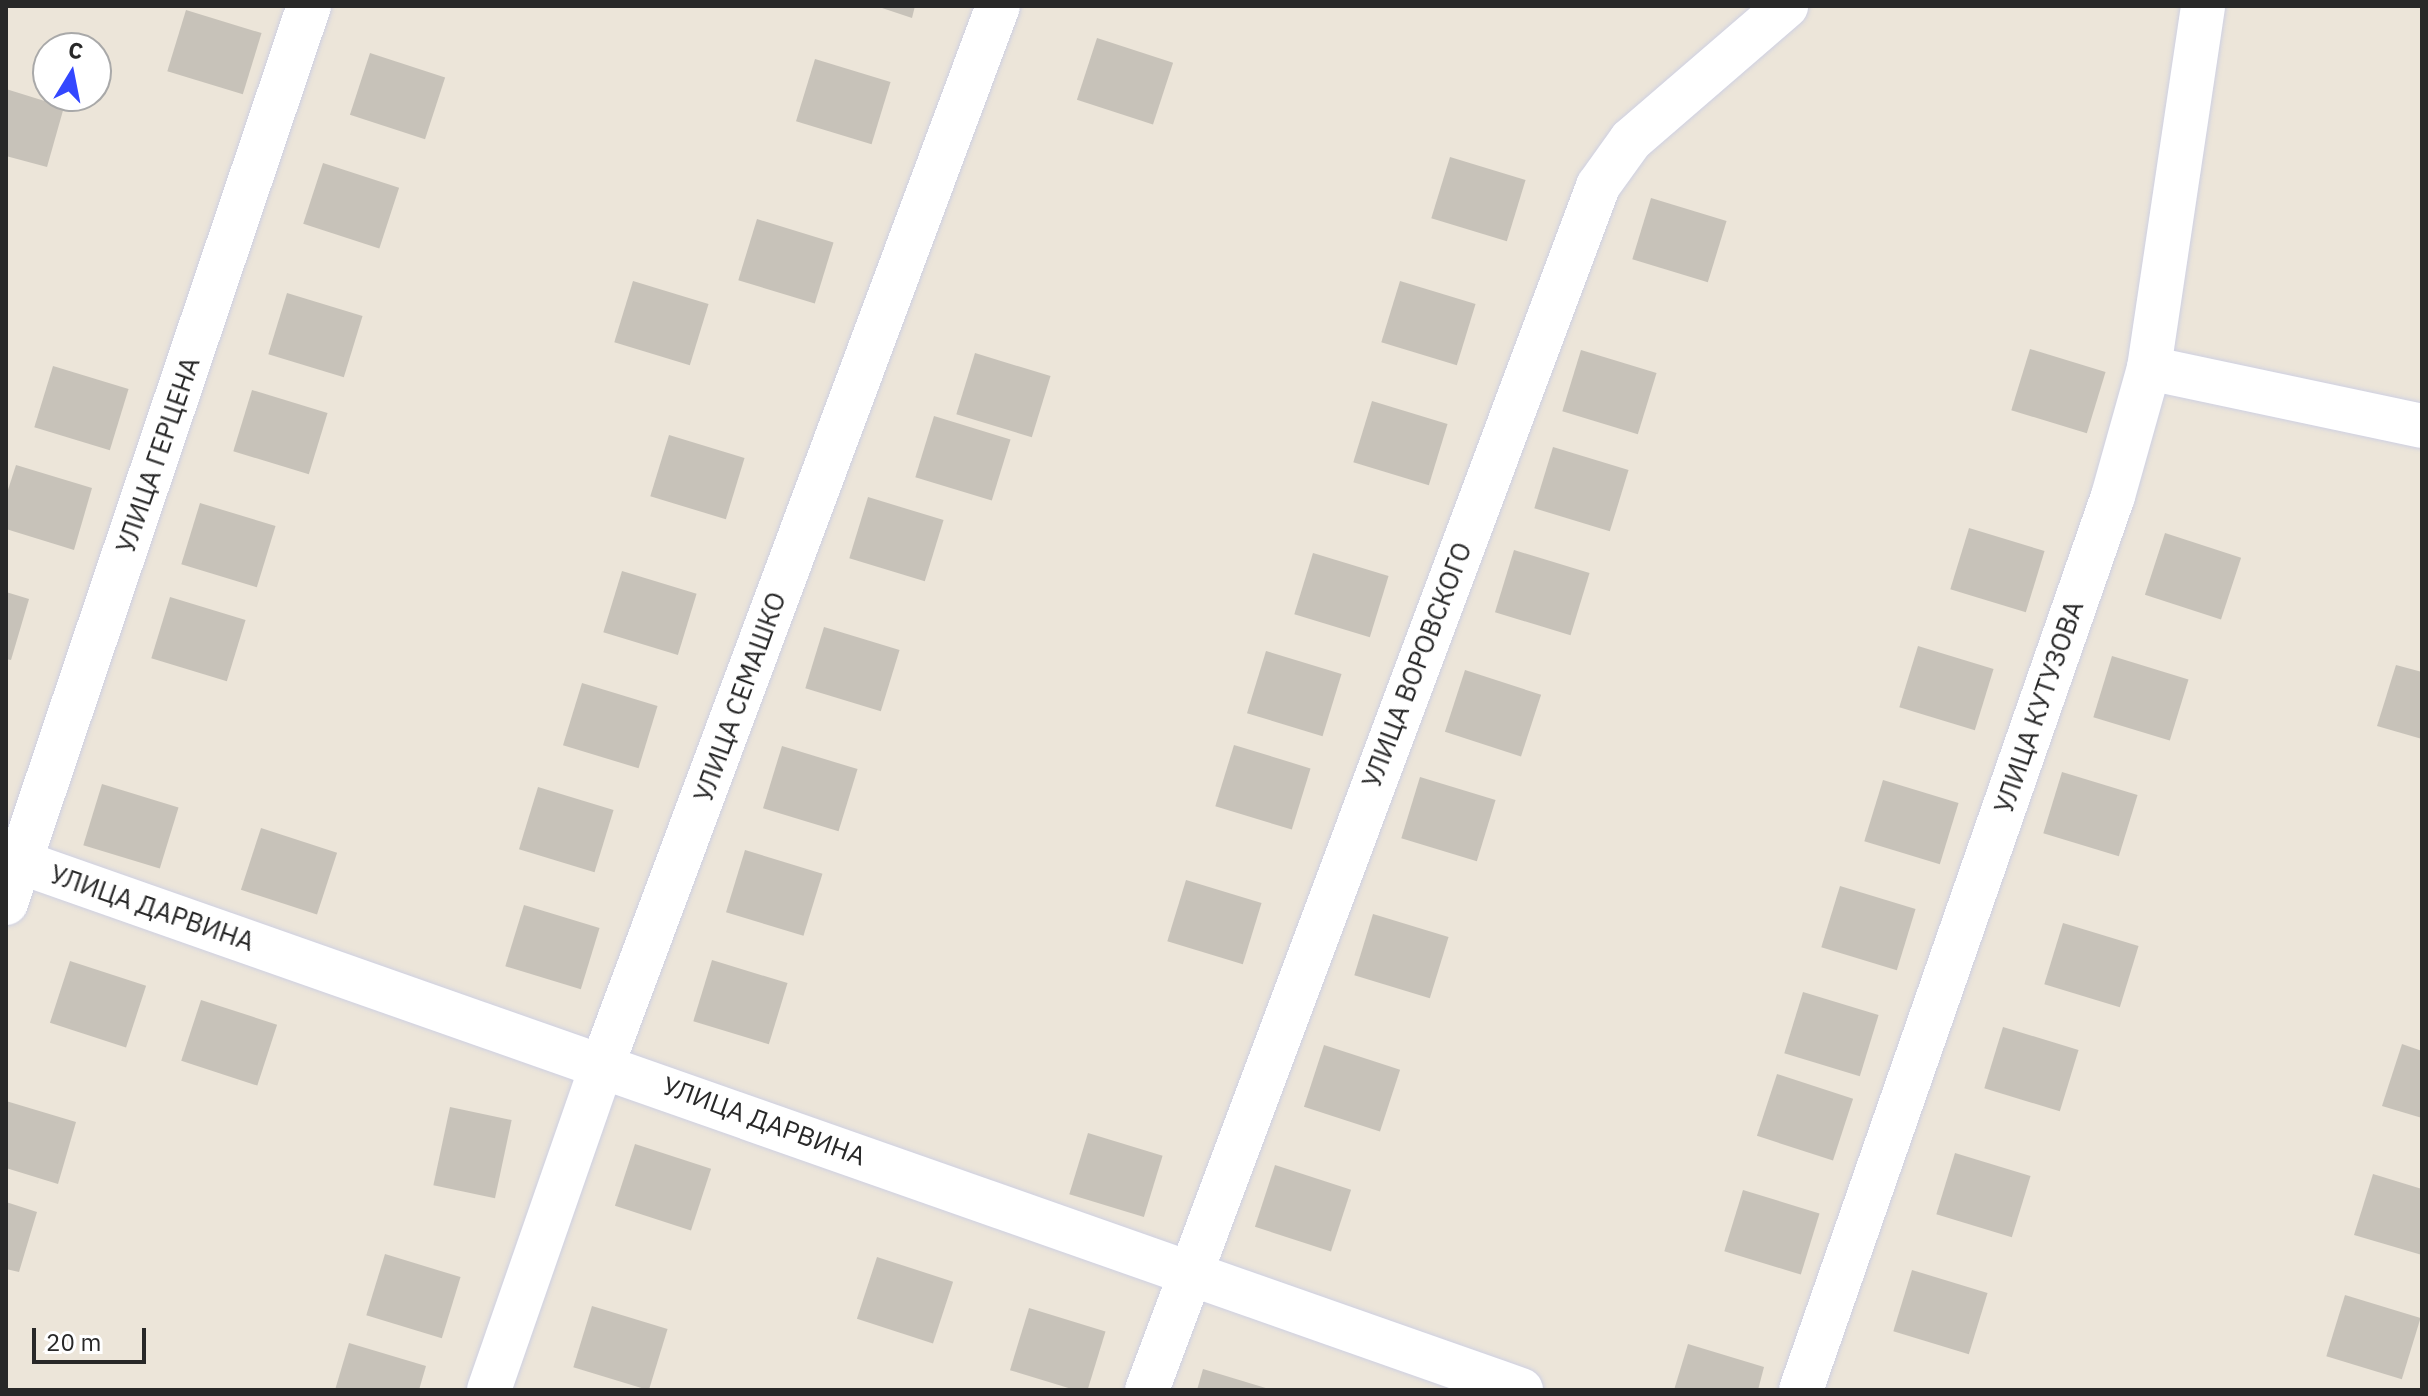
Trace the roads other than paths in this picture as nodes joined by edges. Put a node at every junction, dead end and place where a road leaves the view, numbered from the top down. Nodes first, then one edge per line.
1 (309, 6) edge
2 (998, 6) edge
3 (1786, 6) edge
4 (2203, 6) edge
5 (2149, 368) junction
6 (2422, 426) edge
7 (13, 860) edge
8 (6, 903) edge
9 (603, 1063) junction
10 (1189, 1272) junction
11 (489, 1390) edge
12 (1147, 1390) edge
13 (1521, 1390) edge
14 (1801, 1390) edge

1 - 7 street, УЛИЦА ГЕРЦЕНА
2 - 9 street, УЛИЦА СЕМАШКО
3 - 10 street, УЛИЦА ВОРОВСКОГО
4 - 5 street, УЛИЦА КУТУЗОВА
5 - 6 street
5 - 14 street, УЛИЦА КУТУЗОВА
7 - 8 street, УЛИЦА ГЕРЦЕНА
7 - 9 street, УЛИЦА ДАРВИНА
9 - 10 street, УЛИЦА ДАРВИНА
9 - 11 street, УЛИЦА СЕМАШКО
10 - 12 street, УЛИЦА ВОРОВСКОГО
10 - 13 street, УЛИЦА ДАРВИНА

